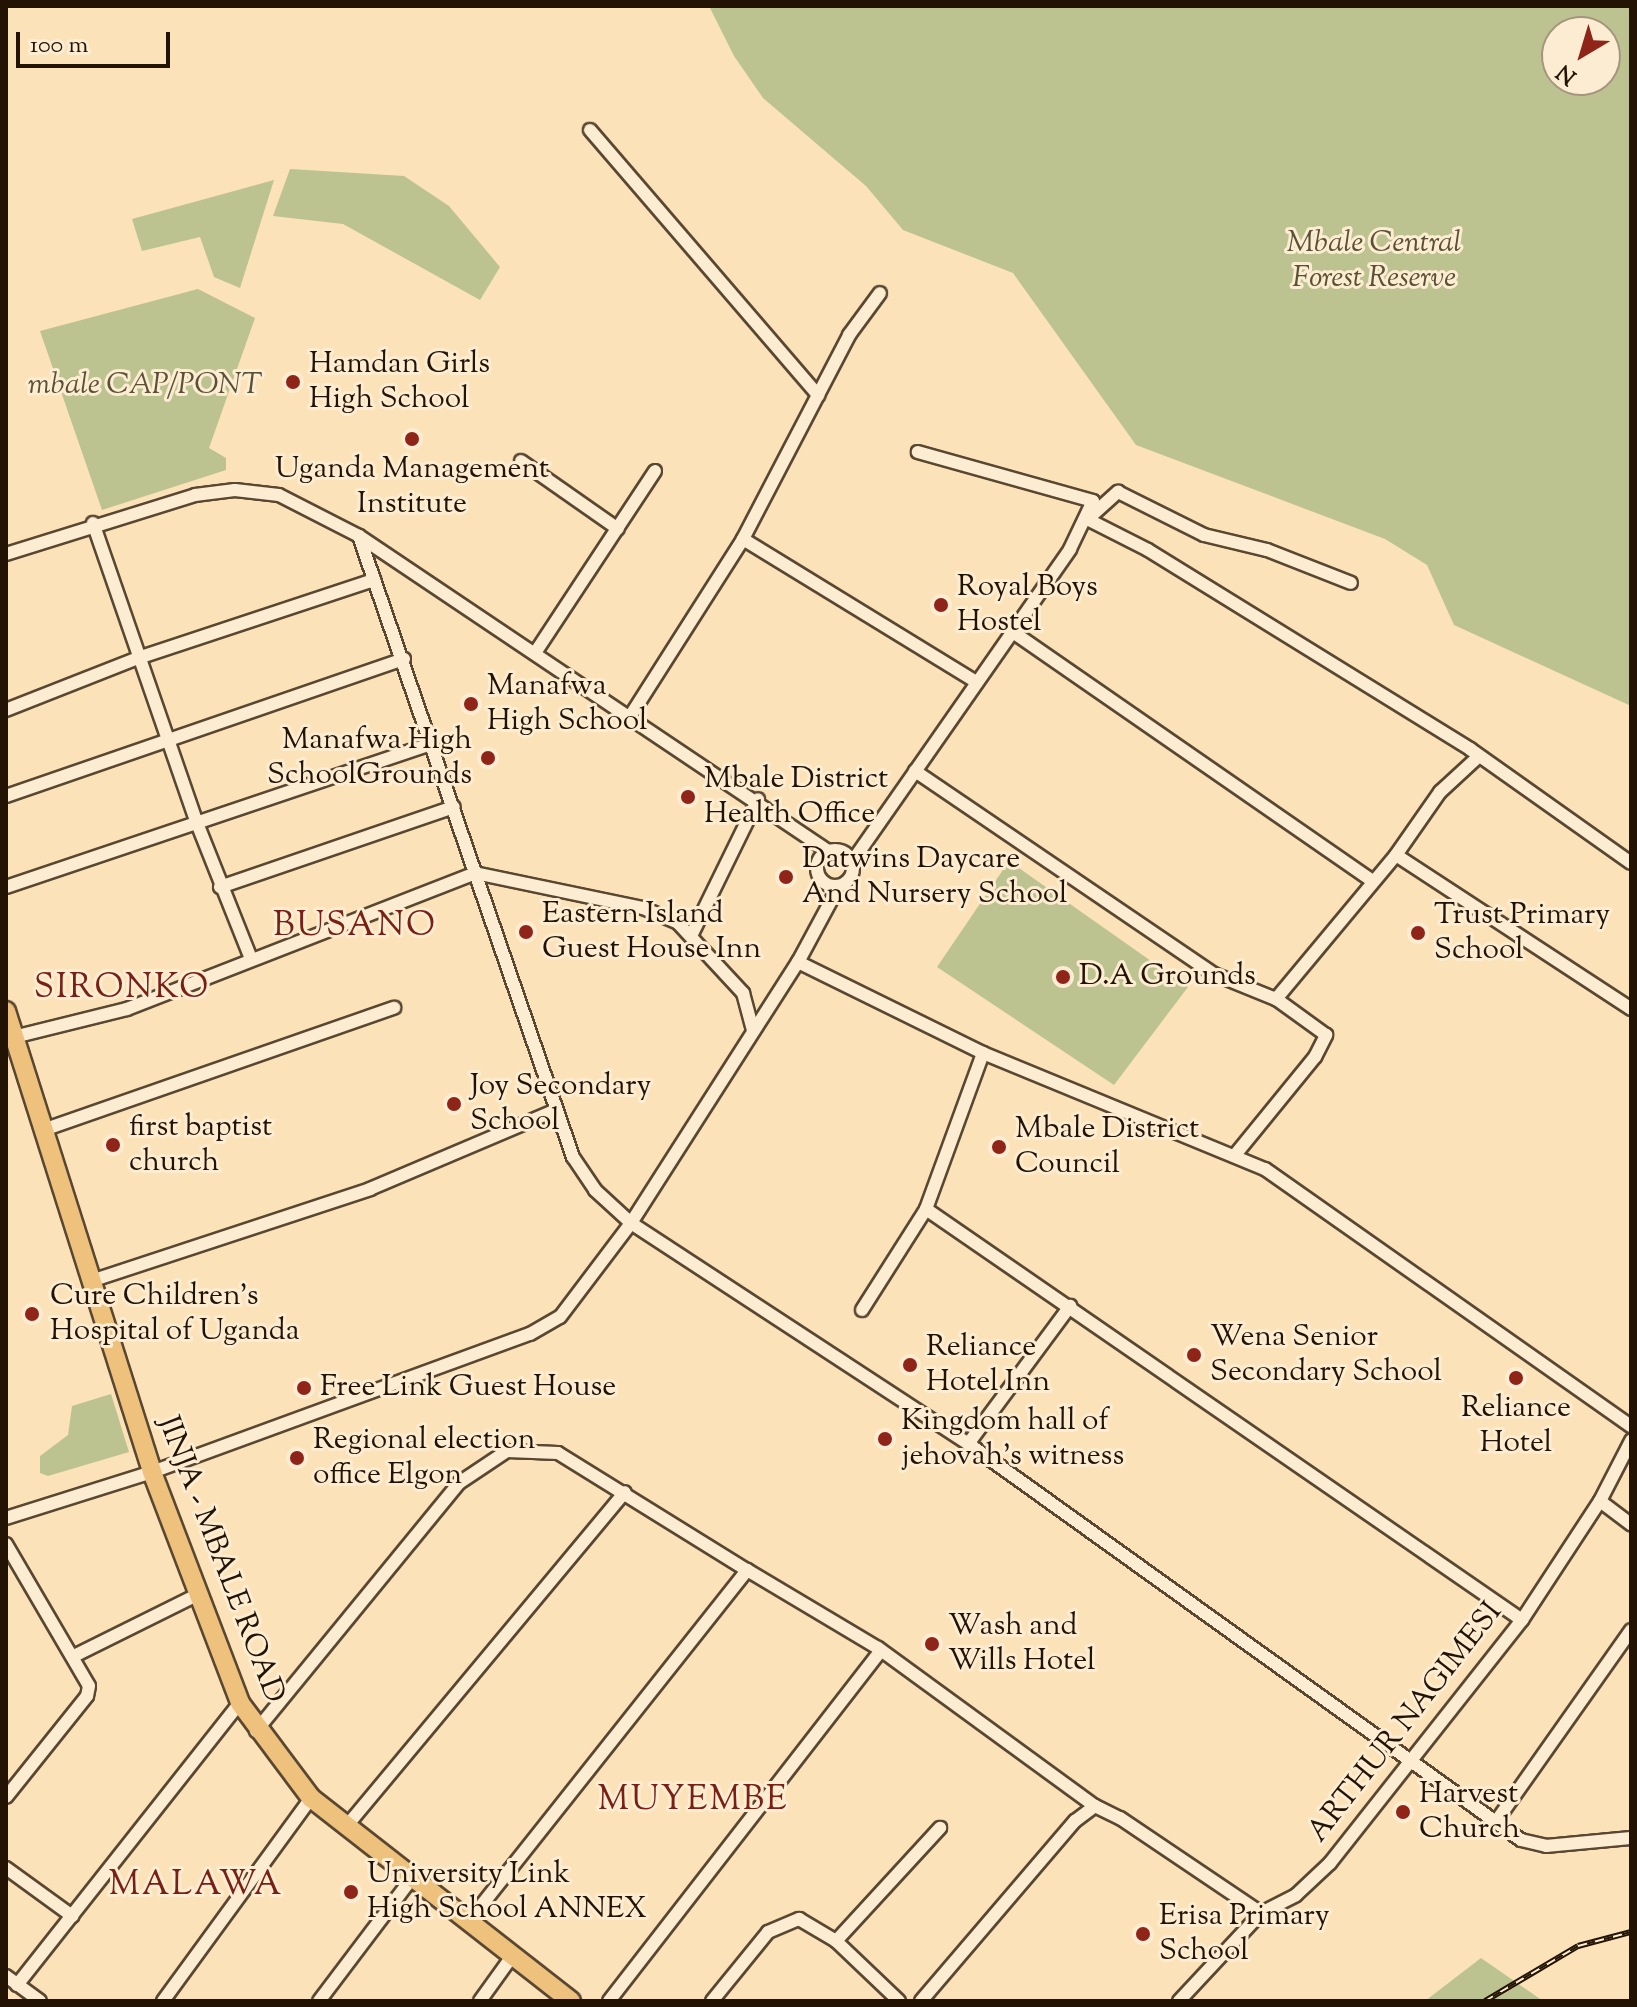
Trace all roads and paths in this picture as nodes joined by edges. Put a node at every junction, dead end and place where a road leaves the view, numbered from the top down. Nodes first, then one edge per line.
1 (590, 130) dead end
2 (880, 293) dead end
3 (818, 395) junction
4 (918, 452) dead end
5 (521, 461) dead end
6 (655, 471) dead end
7 (1087, 519) junction
8 (93, 523) junction
9 (618, 529) junction
10 (359, 536) junction
11 (743, 539) junction
12 (6, 554) edge
13 (374, 580) junction
14 (1351, 583) dead end
15 (1010, 630) junction
16 (535, 653) junction
17 (138, 658) junction
18 (404, 659) junction
19 (975, 681) junction
20 (6, 710) edge
21 (631, 715) junction
22 (169, 743) junction
23 (432, 744) junction
24 (1479, 756) junction
25 (915, 771) junction
26 (6, 796) edge
27 (758, 799) junction
28 (454, 807) junction
29 (197, 823) junction
30 (828, 851) junction
31 (1396, 855) junction
32 (852, 862) junction
33 (1631, 863) edge
34 (475, 873) junction
35 (1373, 881) junction
36 (839, 886) junction
37 (6, 887) edge
38 (220, 887) junction
39 (692, 934) junction
40 (251, 959) junction
41 (798, 962) junction
42 (1276, 999) junction
43 (394, 1008) dead end
44 (1631, 1009) edge
45 (6, 1011) edge
46 (753, 1030) junction
47 (14, 1037) junction
48 (983, 1053) junction
49 (556, 1110) junction
50 (43, 1130) junction
51 (1235, 1155) junction
52 (926, 1209) junction
53 (631, 1223) junction
54 (91, 1281) junction
55 (1070, 1306) junction
56 (862, 1310) dead end
57 (1631, 1426) edge
58 (1631, 1441) edge
59 (968, 1444) junction
60 (152, 1472) junction
61 (625, 1492) junction
62 (1600, 1501) junction
63 (6, 1518) edge
64 (1631, 1524) edge
65 (6, 1544) edge
66 (747, 1570) junction
67 (197, 1595) junction
68 (1522, 1620) junction
69 (1631, 1630) edge
70 (880, 1651) junction
71 (74, 1656) junction
72 (240, 1703) junction
73 (256, 1731) junction
74 (1409, 1764) junction
75 (6, 1775) edge
76 (9, 1793) edge
77 (311, 1798) junction
78 (1095, 1806) junction
79 (1495, 1823) junction
80 (345, 1828) junction
81 (940, 1828) dead end
82 (1631, 1838) edge
83 (6, 1868) edge
84 (412, 1878) junction
85 (1261, 1913) junction
86 (72, 1916) junction
87 (469, 1921) junction
88 (836, 1941) junction
89 (513, 1955) junction
90 (6, 1976) edge
91 (17, 1985) junction
92 (40, 2001) edge
93 (163, 2001) edge
94 (319, 2001) edge
95 (480, 2001) edge
96 (571, 2001) edge
97 (609, 2001) edge
98 (712, 2001) edge
99 (899, 2001) edge
100 (921, 2001) edge
101 (1179, 2001) edge

1 - 3 street
2 - 3 street
3 - 11 street
4 - 7 street
5 - 9 street
6 - 9 street
7 - 14 street
7 - 15 street
7 - 24 street
8 - 10 street
8 - 12 street
8 - 17 street
9 - 16 street
10 - 13 street
10 - 16 street
11 - 19 street
11 - 21 street
13 - 17 street
13 - 18 street
15 - 19 street
15 - 35 street
16 - 21 street
17 - 20 street
17 - 22 street
18 - 22 street
18 - 23 street
19 - 25 street
21 - 27 street
22 - 26 street
22 - 29 street
23 - 28 street
23 - 29 street
24 - 31 street
24 - 33 street
25 - 32 street
25 - 42 street
27 - 30 street
27 - 39 street
28 - 34 street
28 - 38 street
29 - 37 street
29 - 38 street
30 - 32 street
30 - 36 street
31 - 35 street
31 - 44 street
32 - 36 street
34 - 39 street
34 - 40 street
34 - 49 street
35 - 42 street
36 - 41 street
38 - 40 street
39 - 46 street
40 - 47 street
41 - 46 street
41 - 48 street
42 - 51 street
43 - 50 street
45 - 47 main road, JINJA - MBALE ROAD
46 - 53 street
47 - 50 main road, JINJA - MBALE ROAD
48 - 51 street
48 - 52 street
49 - 53 street
49 - 54 street
50 - 54 main road, JINJA - MBALE ROAD
51 - 57 street
52 - 55 street
52 - 56 street
53 - 59 street
53 - 60 street
54 - 60 main road, JINJA - MBALE ROAD
55 - 59 street
55 - 68 street
58 - 62 street, ARTHUR NAGIMESI
59 - 74 street
60 - 63 street
60 - 67 main road, JINJA - MBALE ROAD
61 - 66 street
61 - 73 street
61 - 80 street
62 - 64 street
62 - 68 street, ARTHUR NAGIMESI
65 - 71 street
66 - 70 street
66 - 87 street
67 - 71 street
67 - 72 main road, JINJA - MBALE ROAD
68 - 74 street, ARTHUR NAGIMESI
69 - 79 street
70 - 78 street
70 - 97 street
71 - 76 street
72 - 73 main road, JINJA - MBALE ROAD
72 - 86 street
73 - 77 main road, JINJA - MBALE ROAD
74 - 79 street
74 - 85 street, ARTHUR NAGIMESI
75 - 76 street
77 - 80 main road, JINJA - MBALE ROAD
77 - 93 street
78 - 85 street
78 - 100 street
79 - 82 street
80 - 84 main road, JINJA - MBALE ROAD
81 - 88 street
83 - 86 street
84 - 87 main road, JINJA - MBALE ROAD
84 - 94 street
85 - 101 street, ARTHUR NAGIMESI
86 - 91 street
87 - 89 main road, JINJA - MBALE ROAD
88 - 98 street
88 - 99 street
89 - 95 street
89 - 96 main road, JINJA - MBALE ROAD
90 - 91 street
91 - 92 street

